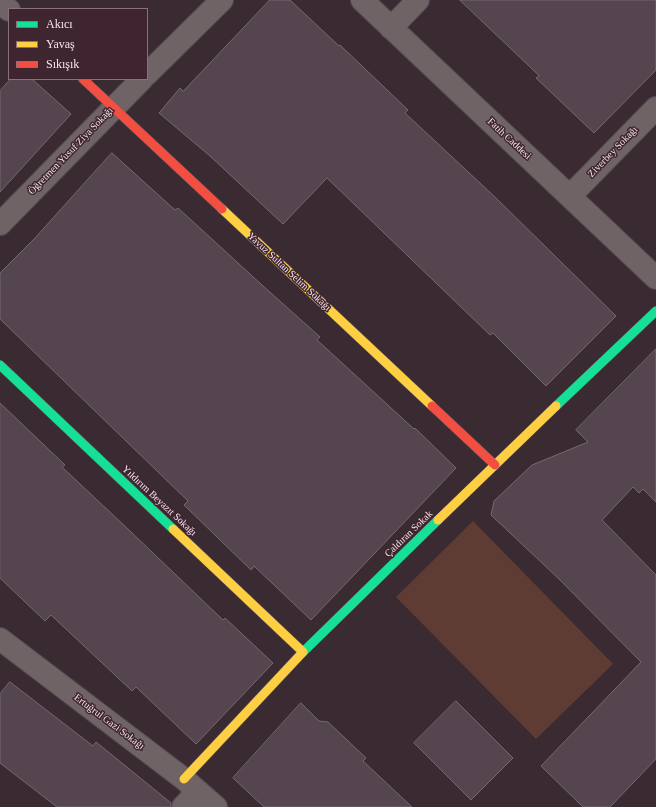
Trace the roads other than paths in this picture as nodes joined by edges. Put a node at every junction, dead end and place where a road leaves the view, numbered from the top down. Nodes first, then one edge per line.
1 (222, 0) edge
2 (362, 0) edge
3 (418, 0) edge
4 (0, 2) edge
5 (8, 9) edge
6 (391, 28) junction
7 (148, 73) edge
8 (83, 80) edge
9 (141, 80) edge
10 (113, 108) junction
11 (656, 108) edge
12 (570, 196) junction
13 (0, 224) edge
14 (656, 278) edge
15 (656, 311) edge
16 (0, 365) edge
17 (495, 465) junction
18 (0, 639) edge
19 (303, 652) junction
20 (188, 792) edge
21 (216, 807) edge

1 - 7 street
2 - 6 street, Fatih Caddesi
3 - 6 street
4 - 5 street
6 - 12 street, Fatih Caddesi
8 - 10 street, Yavuz Sultan Selim Sokağı
9 - 10 street, Öğretmen Yusuf Ziya Sokağı
10 - 13 street, Öğretmen Yusuf Ziya Sokağı
10 - 17 street, Yavuz Sultan Selim Sokağı
11 - 12 street, Ziverbey Sokağı
12 - 14 street, Fatih Caddesi
15 - 17 street, Çaldıran Sokak
16 - 19 street, Yıldırım Beyazıt Sokağı
17 - 19 street, Çaldıran Sokak
18 - 20 street, Ertuğrul Gazi Sokağı
19 - 20 street, Çaldıran Sokak
20 - 21 street, Ertuğrul Gazi Sokağı

